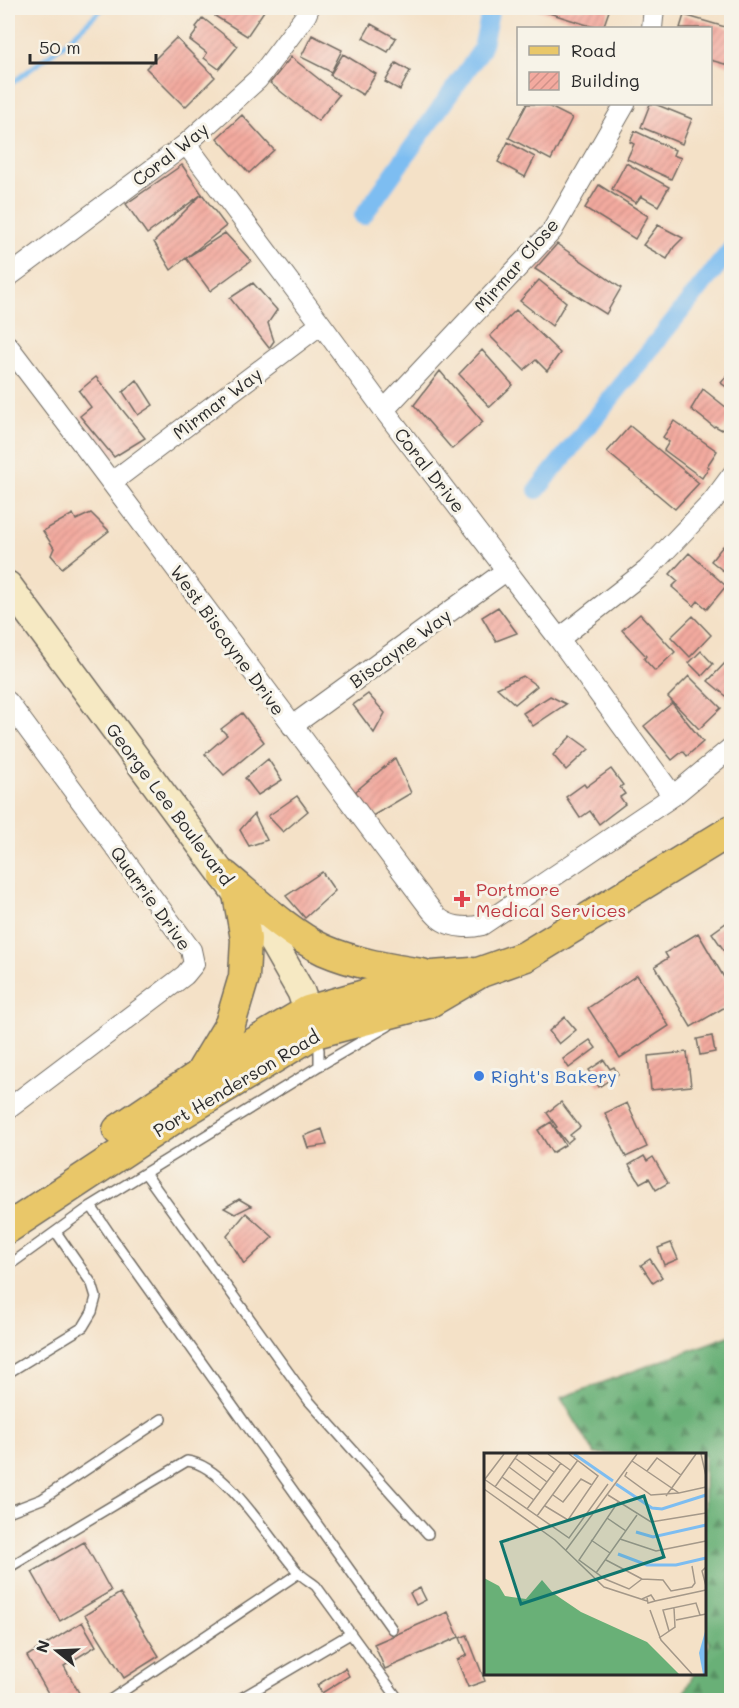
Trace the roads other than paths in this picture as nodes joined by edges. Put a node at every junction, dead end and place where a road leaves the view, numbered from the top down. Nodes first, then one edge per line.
1 (309, 8) edge
2 (654, 8) edge
3 (652, 27) edge
4 (624, 105) edge
5 (186, 144) junction
6 (8, 277) edge
7 (321, 324) junction
8 (8, 346) edge
9 (384, 410) junction
10 (732, 475) edge
11 (112, 482) junction
12 (507, 570) junction
13 (8, 585) edge
14 (559, 639) junction
15 (8, 702) edge
16 (292, 726) junction
17 (732, 747) edge
18 (673, 796) junction
19 (732, 830) edge
20 (231, 885) junction
21 (430, 989) junction
22 (311, 1022) junction
23 (319, 1066) junction
24 (198, 1076) junction
25 (8, 1109) edge
26 (145, 1173) junction
27 (8, 1204) edge
28 (91, 1206) junction
29 (8, 1228) edge
30 (56, 1232) junction
31 (8, 1266) edge
32 (8, 1373) edge
33 (162, 1419) dead end
34 (8, 1512) edge
35 (428, 1534) dead end
36 (8, 1568) edge
37 (299, 1573) junction
38 (392, 1629) dead end
39 (350, 1634) junction
40 (110, 1701) edge
41 (238, 1701) edge
42 (399, 1701) edge

1 - 5 street, Coral Way
2 - 3 street
4 - 9 street, Mirmar Close
5 - 6 street, Coral Way
5 - 7 street, Coral Drive
7 - 9 street, Coral Drive
7 - 11 street, Mirmar Way
8 - 11 street, West Biscayne Drive
9 - 12 street, Coral Drive
10 - 14 street
11 - 16 street, West Biscayne Drive
12 - 14 street, Coral Drive
12 - 16 street, Biscayne Way
13 - 20 main road, George Lee Boulevard
14 - 18 street, Coral Drive
15 - 25 street, Quarrie Drive
16 - 18 street, West Biscayne Drive
17 - 18 street
19 - 21 main road, Port Henderson Road
20 - 21 main road
20 - 22 main road, George Lee Boulevard
20 - 24 main road
21 - 22 main road, Port Henderson Road
21 - 23 lane
22 - 23 lane
22 - 24 main road, Port Henderson Road
22 - 29 main road, Port Henderson Road
23 - 26 lane
24 - 27 main road, Port Henderson Road
26 - 28 lane
26 - 35 lane
28 - 30 lane
28 - 38 lane
30 - 31 lane
30 - 32 lane
33 - 34 lane
36 - 37 lane
37 - 39 lane
37 - 40 lane
39 - 41 lane
39 - 42 lane

